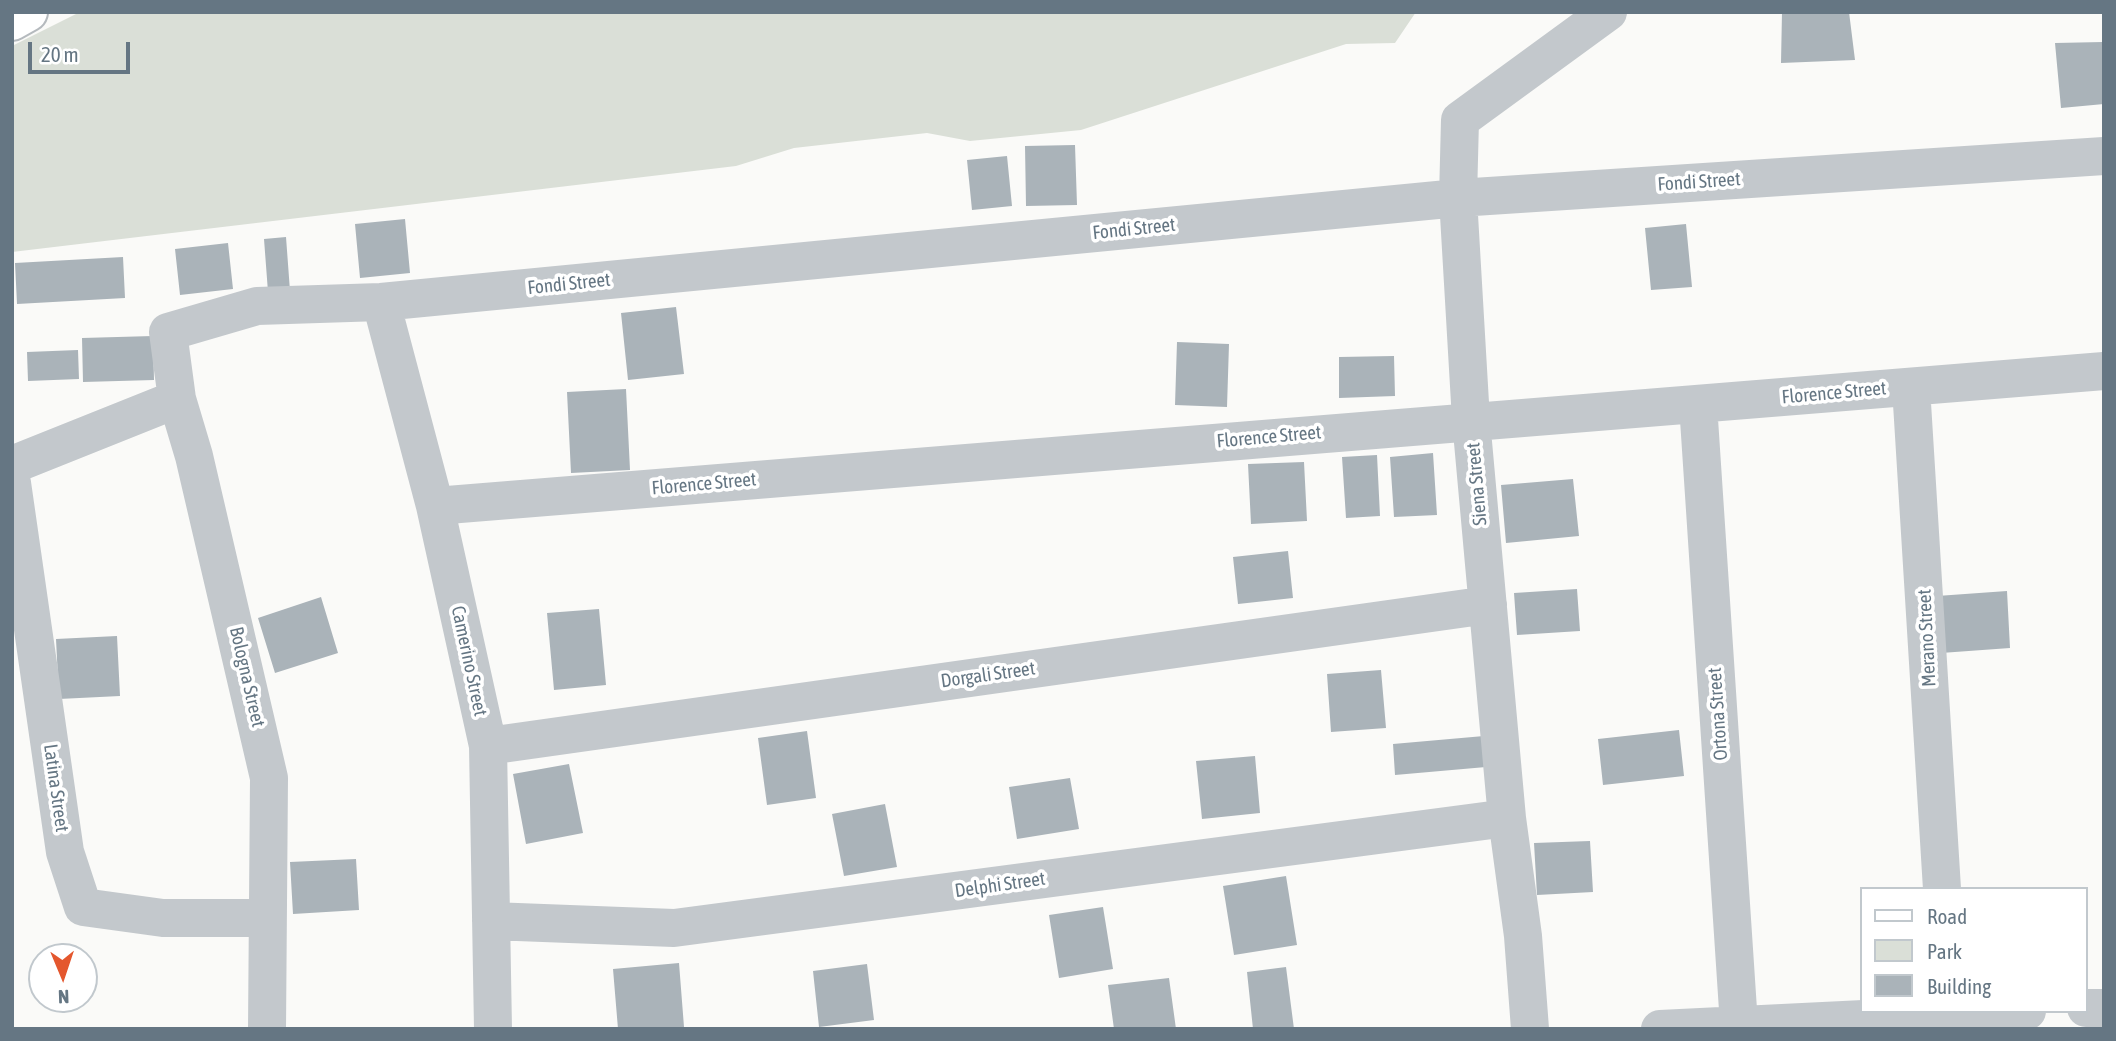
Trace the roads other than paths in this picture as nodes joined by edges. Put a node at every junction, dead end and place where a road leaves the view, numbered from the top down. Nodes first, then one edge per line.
1 (28, 12) edge
2 (1601, 14) edge
3 (12, 22) edge
4 (2104, 156) edge
5 (1458, 198) junction
6 (381, 302) junction
7 (168, 331) joint
8 (2104, 371) edge
9 (1911, 387) junction
10 (177, 399) junction
11 (1698, 404) junction
12 (1471, 420) junction
13 (12, 465) edge
14 (12, 483) edge
15 (435, 506) junction
16 (1488, 605) junction
17 (488, 746) junction
18 (1507, 818) junction
19 (1942, 887) edge
20 (267, 918) junction
21 (491, 921) junction
22 (1950, 1013) edge
23 (1739, 1025) junction
24 (267, 1029) edge
25 (492, 1029) edge
26 (1530, 1029) edge
27 (1660, 1029) edge

1 - 3 main road
2 - 5 street, Siena Street
4 - 5 street, Fondi Street
5 - 6 street, Fondi Street
5 - 12 street, Siena Street
6 - 7 street, Fondi Street
6 - 15 street, Camerino Street
7 - 10 street, Bologna Street
8 - 9 street, Florence Street
9 - 11 street, Florence Street
9 - 19 street, Merano Street
10 - 13 street
10 - 20 street, Bologna Street
11 - 12 street, Florence Street
11 - 23 street, Ortona Street
12 - 15 street, Florence Street
12 - 16 street, Siena Street
14 - 20 street, Latina Street
15 - 17 street, Camerino Street
16 - 17 street, Dorgali Street
16 - 18 street, Siena Street
17 - 21 street, Camerino Street
18 - 21 street, Delphi Street
18 - 26 street, Siena Street
20 - 24 street, Bologna Street
21 - 25 street, Camerino Street
22 - 23 street
23 - 27 street

